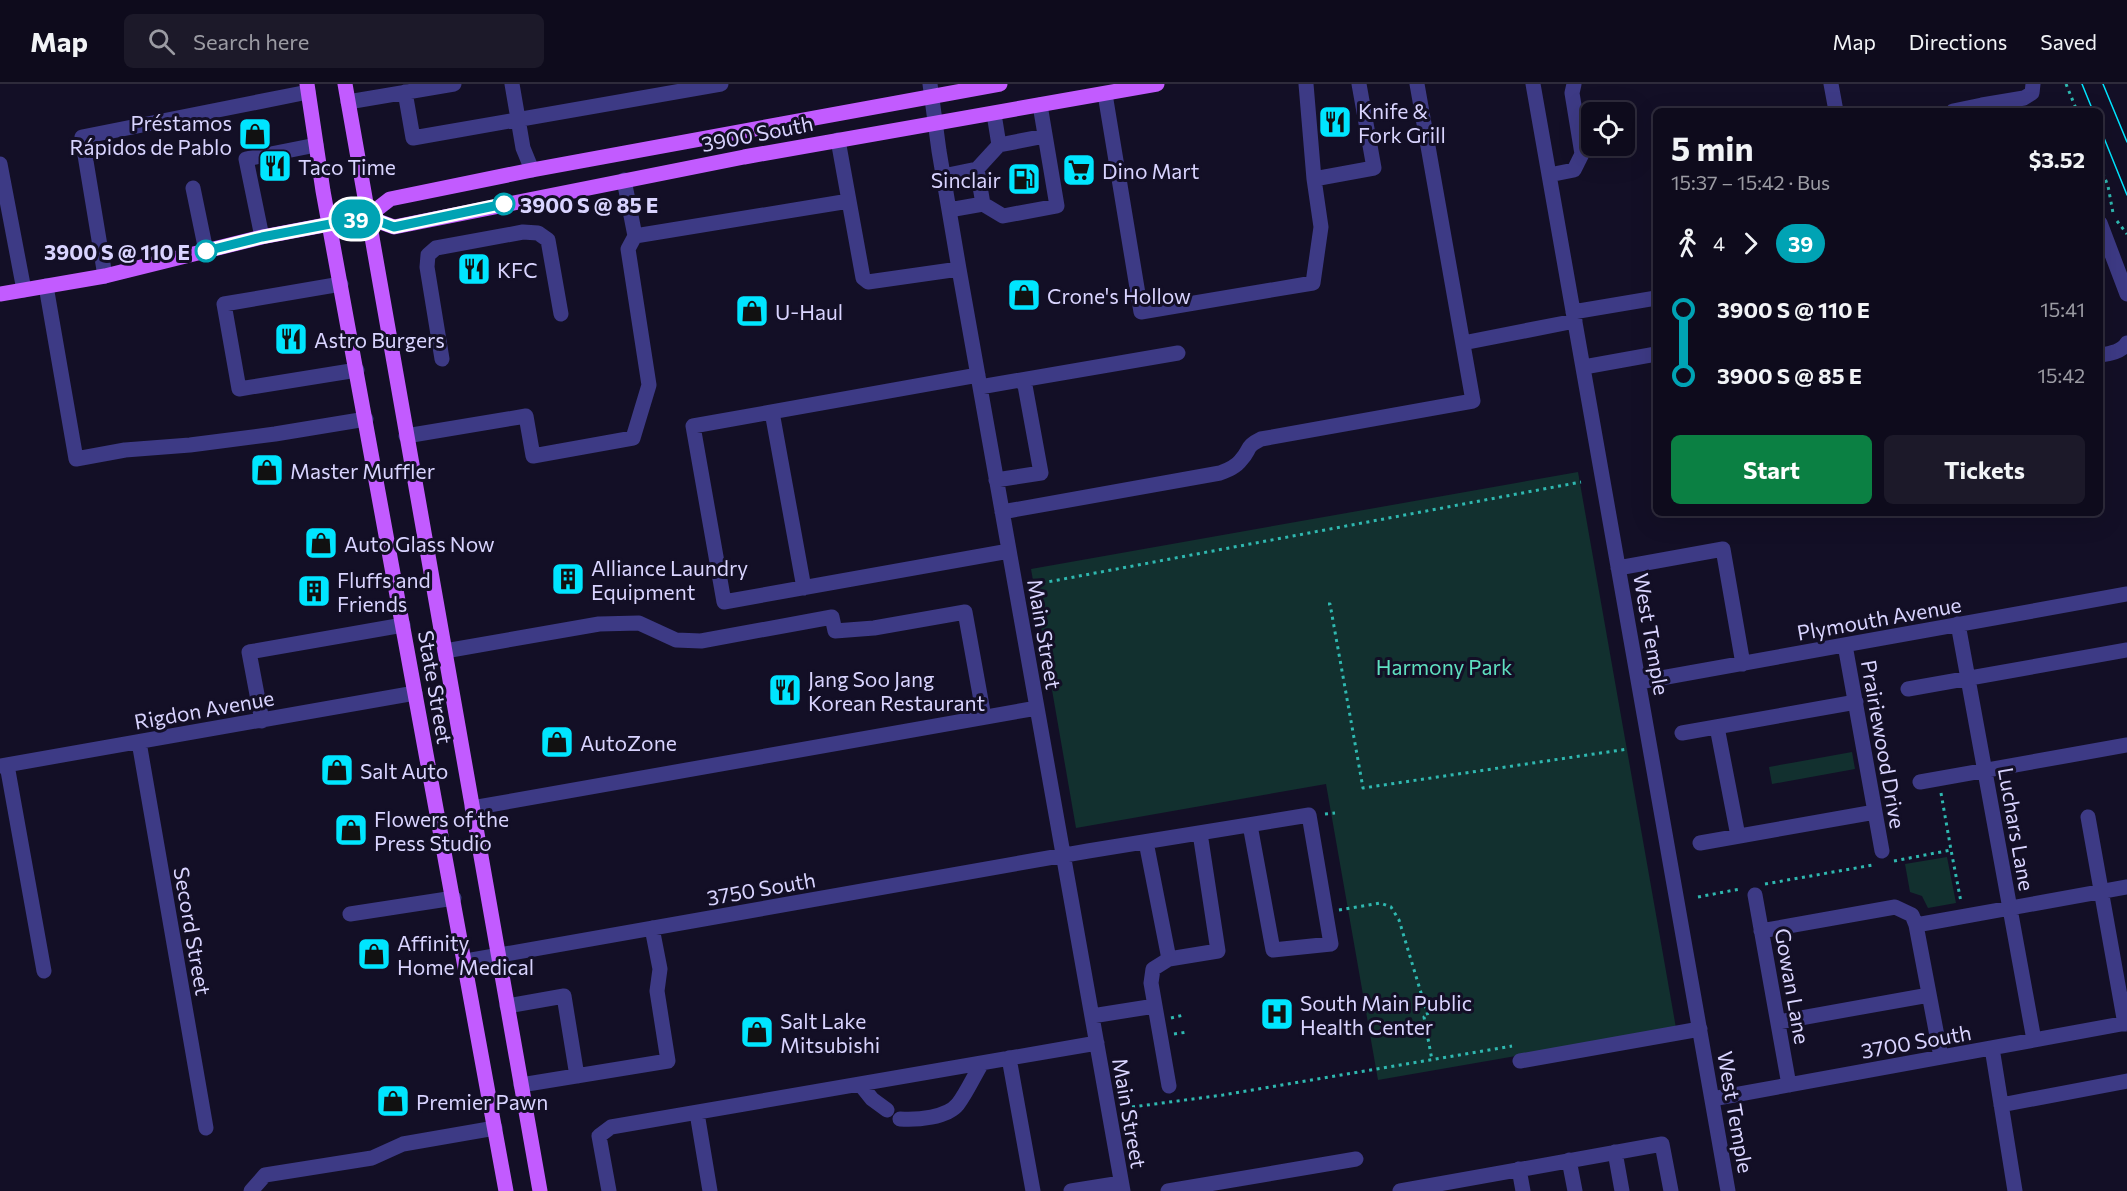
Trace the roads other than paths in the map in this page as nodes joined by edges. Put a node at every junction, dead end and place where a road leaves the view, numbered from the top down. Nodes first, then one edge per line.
1 (345, 84) edge
2 (454, 84) edge
3 (512, 84) edge
4 (721, 84) edge
5 (1000, 84) edge
6 (1157, 84) edge
7 (1306, 84) edge
8 (1359, 84) edge
9 (1417, 84) edge
10 (1533, 84) edge
11 (1574, 84) edge
12 (1832, 84) edge
13 (2033, 84) edge
14 (307, 88) edge
15 (931, 90) edge
16 (405, 92) junction
17 (1105, 94) junction
18 (348, 102) junction
19 (1040, 105) junction
20 (1836, 108) edge
21 (1982, 108) edge
22 (994, 114) junction
23 (518, 121) junction
24 (935, 123) junction
25 (1045, 136) junction
26 (838, 140) junction
27 (999, 145) junction
28 (316, 146) junction
29 (0, 164) edge
30 (977, 169) junction
31 (532, 170) junction
32 (1549, 175) junction
33 (943, 176) junction
34 (1314, 179) junction
35 (624, 180) junction
36 (193, 188) dead end
37 (849, 201) junction
38 (983, 204) junction
39 (949, 210) junction
40 (367, 217) junction
41 (329, 224) junction
42 (2103, 231) edge
43 (635, 236) junction
44 (262, 237) junction
45 (206, 251) junction
46 (959, 269) junction
47 (105, 276) junction
48 (341, 284) junction
49 (46, 286) junction
50 (24, 290) junction
51 (0, 294) edge
52 (2127, 294) edge
53 (1653, 299) edge
54 (561, 314) dead end
55 (1574, 317) junction
56 (1463, 343) junction
57 (2127, 343) edge
58 (1178, 353) dead end
59 (1653, 355) edge
60 (2103, 355) edge
61 (442, 359) dead end
62 (1584, 368) junction
63 (357, 370) junction
64 (1024, 380) junction
65 (979, 381) junction
66 (772, 412) junction
67 (366, 419) junction
68 (406, 436) junction
69 (996, 480) junction
70 (1002, 512) junction
71 (1009, 551) junction
72 (1618, 568) junction
73 (804, 588) junction
74 (2127, 594) edge
75 (1958, 624) junction
76 (403, 625) junction
77 (1845, 645) junction
78 (2127, 650) edge
79 (445, 651) junction
80 (1743, 664) junction
81 (1968, 679) junction
82 (1639, 682) junction
83 (1908, 689) dead end
84 (415, 693) junction
85 (1856, 702) junction
86 (1037, 708) junction
87 (984, 717) junction
88 (262, 721) junction
89 (1717, 727) junction
90 (1682, 733) dead end
91 (139, 742) junction
92 (2127, 745) edge
93 (4, 765) edge
94 (1985, 771) junction
95 (1920, 783) dead end
96 (472, 808) junction
97 (1875, 812) junction
98 (2088, 817) dead end
99 (1250, 825) junction
100 (1200, 833) junction
101 (1738, 836) junction
102 (1146, 842) junction
103 (1700, 843) dead end
104 (1063, 856) junction
105 (1886, 858) road end
106 (2127, 887) edge
107 (1751, 890) road end
108 (2102, 891) junction
109 (454, 898) junction
110 (2010, 908) junction
111 (350, 914) dead end
112 (1916, 925) junction
113 (652, 928) junction
114 (1761, 931) junction
115 (498, 955) junction
116 (1169, 959) junction
117 (465, 961) junction
118 (44, 971) dead end
119 (1929, 995) junction
120 (507, 1006) junction
121 (1155, 1006) junction
122 (1092, 1016) junction
123 (1778, 1022) junction
124 (2126, 1024) edge
125 (1700, 1029) junction
126 (2034, 1040) junction
127 (1097, 1044) junction
128 (1992, 1048) junction
129 (1941, 1057) junction
130 (1009, 1058) junction
131 (1520, 1061) dead end
132 (982, 1063) junction
133 (577, 1076) junction
134 (2127, 1081) edge
135 (860, 1084) junction
136 (521, 1085) junction
137 (1789, 1085) junction
138 (1169, 1086) dead end
139 (1712, 1099) junction
140 (2001, 1104) junction
141 (886, 1110) dead end
142 (697, 1113) junction
143 (900, 1119) dead end
144 (206, 1128) dead end
145 (495, 1128) junction
146 (1615, 1152) junction
147 (1356, 1159) dead end
148 (1569, 1160) junction
149 (1519, 1169) junction
150 (1122, 1187) edge
151 (251, 1191) edge
152 (506, 1191) edge
153 (540, 1191) edge
154 (609, 1191) edge
155 (710, 1191) edge
156 (1033, 1191) edge
157 (1071, 1191) edge
158 (1168, 1191) edge
159 (1400, 1191) edge
160 (1523, 1191) edge
161 (1575, 1191) edge
162 (1622, 1191) edge
163 (1671, 1191) edge
164 (1728, 1191) edge
165 (2015, 1191) edge

1 - 18 main road, State Street
2 - 16 street
3 - 23 street
4 - 23 street
5 - 15 main road, 3900 South
6 - 17 main road, 3900 South
7 - 34 street
8 - 34 street
9 - 56 street
10 - 32 street, West Temple
11 - 32 street
12 - 20 street
13 - 21 street
14 - 28 main road, State Street
14 - 47 street
15 - 24 street, Main Street
15 - 31 main road, 3900 South
16 - 18 street
16 - 23 street
17 - 19 main road, 3900 South
17 - 34 street
18 - 40 main road, State Street
19 - 22 main road, 3900 South
19 - 25 street
22 - 24 main road, 3900 South
22 - 27 street
23 - 31 street
24 - 26 main road, 3900 South
24 - 33 street, Main Street
25 - 27 street
25 - 38 street
26 - 35 main road, 3900 South
26 - 37 street
27 - 30 street
28 - 41 main road, State Street
28 - 44 street
29 - 50 street
30 - 33 street
30 - 38 street
31 - 40 main road, 3900 South
32 - 55 street, West Temple
33 - 39 street, Main Street
35 - 40 main road, 3900 South
35 - 43 street
36 - 45 street
37 - 43 street
37 - 46 street
38 - 39 street
39 - 46 street, Main Street
40 - 41 main road, 3900 South
40 - 68 main road, State Street
41 - 44 main road, 3900 South
41 - 48 main road, State Street
42 - 52 street
43 - 68 street
44 - 45 main road, 3900 South
45 - 47 main road, 3900 South
46 - 65 street, Main Street
47 - 49 main road, 3900 South
48 - 63 main road, State Street
48 - 63 street
49 - 50 main road, 3900 South
49 - 67 street
50 - 51 main road, 3900 South
53 - 55 street
54 - 61 street
55 - 56 street
55 - 62 street, West Temple
56 - 70 street
57 - 60 street
58 - 64 street
59 - 62 street
62 - 72 street, West Temple
63 - 67 main road, State Street
64 - 65 street
64 - 69 street
65 - 66 street
65 - 69 street, Main Street
66 - 73 street
66 - 73 street
67 - 76 main road, State Street
68 - 79 main road, State Street
69 - 70 street, Main Street
70 - 71 street, Main Street
71 - 73 street
71 - 86 street, Main Street
72 - 80 street
72 - 82 street, West Temple
74 - 75 street, Plymouth Avenue
75 - 77 street, Plymouth Avenue
75 - 81 street, Luchars Lane
76 - 84 main road, State Street
76 - 88 street
77 - 80 street, Plymouth Avenue
77 - 85 street, Prairiewood Drive
78 - 81 street
79 - 87 street
79 - 96 main road, State Street
80 - 82 street, Plymouth Avenue
81 - 83 street
81 - 94 street, Luchars Lane
82 - 125 street, West Temple
84 - 88 street, Rigdon Avenue
84 - 109 main road, State Street
85 - 89 street
85 - 97 street, Prairiewood Drive
86 - 87 street
86 - 104 street, Main Street
87 - 96 street
88 - 91 street, Rigdon Avenue
89 - 90 street
89 - 101 street
91 - 93 street, Rigdon Avenue
91 - 144 street, Secord Street
92 - 94 street
93 - 118 street
94 - 95 street
94 - 110 street, Luchars Lane
96 - 115 main road, State Street
97 - 101 street
97 - 105 street, Prairiewood Drive
98 - 108 street
99 - 99 street, 3750 South
99 - 100 street, 3750 South
100 - 102 street, 3750 South
100 - 116 street
101 - 103 street
102 - 104 street, 3750 South
102 - 116 street
104 - 113 street, 3750 South
104 - 122 street, Main Street
106 - 108 street
107 - 114 street, Gowan Lane
108 - 110 street
108 - 124 street
109 - 111 street
109 - 117 main road, State Street
110 - 112 street
110 - 126 street, Luchars Lane
112 - 114 street
112 - 119 street
113 - 115 street, 3750 South
113 - 133 street
114 - 123 street, Gowan Lane
115 - 117 street, 3750 South
115 - 120 main road, State Street
116 - 121 street
117 - 145 main road, State Street
119 - 123 street
119 - 129 street
120 - 133 street
120 - 136 main road, State Street
121 - 122 street
121 - 138 street
122 - 127 street, Main Street
123 - 137 street, Gowan Lane
124 - 126 street, 3700 South
125 - 131 street
125 - 139 street, West Temple
126 - 128 street, 3700 South
127 - 130 street
127 - 150 street, Main Street
128 - 129 street, 3700 South
128 - 140 street
129 - 137 street, 3700 South
130 - 132 street
130 - 156 street
132 - 135 street
132 - 143 street
133 - 136 street
134 - 140 street
135 - 141 street
135 - 142 street
136 - 153 main road, State Street
137 - 139 street, 3700 South
139 - 164 street, West Temple
140 - 165 street
142 - 154 street
142 - 155 street
145 - 151 street
145 - 152 main road, State Street
146 - 148 street
146 - 162 street
146 - 163 street
147 - 158 street
148 - 149 street
148 - 161 street
149 - 159 street
149 - 160 street
150 - 157 street

